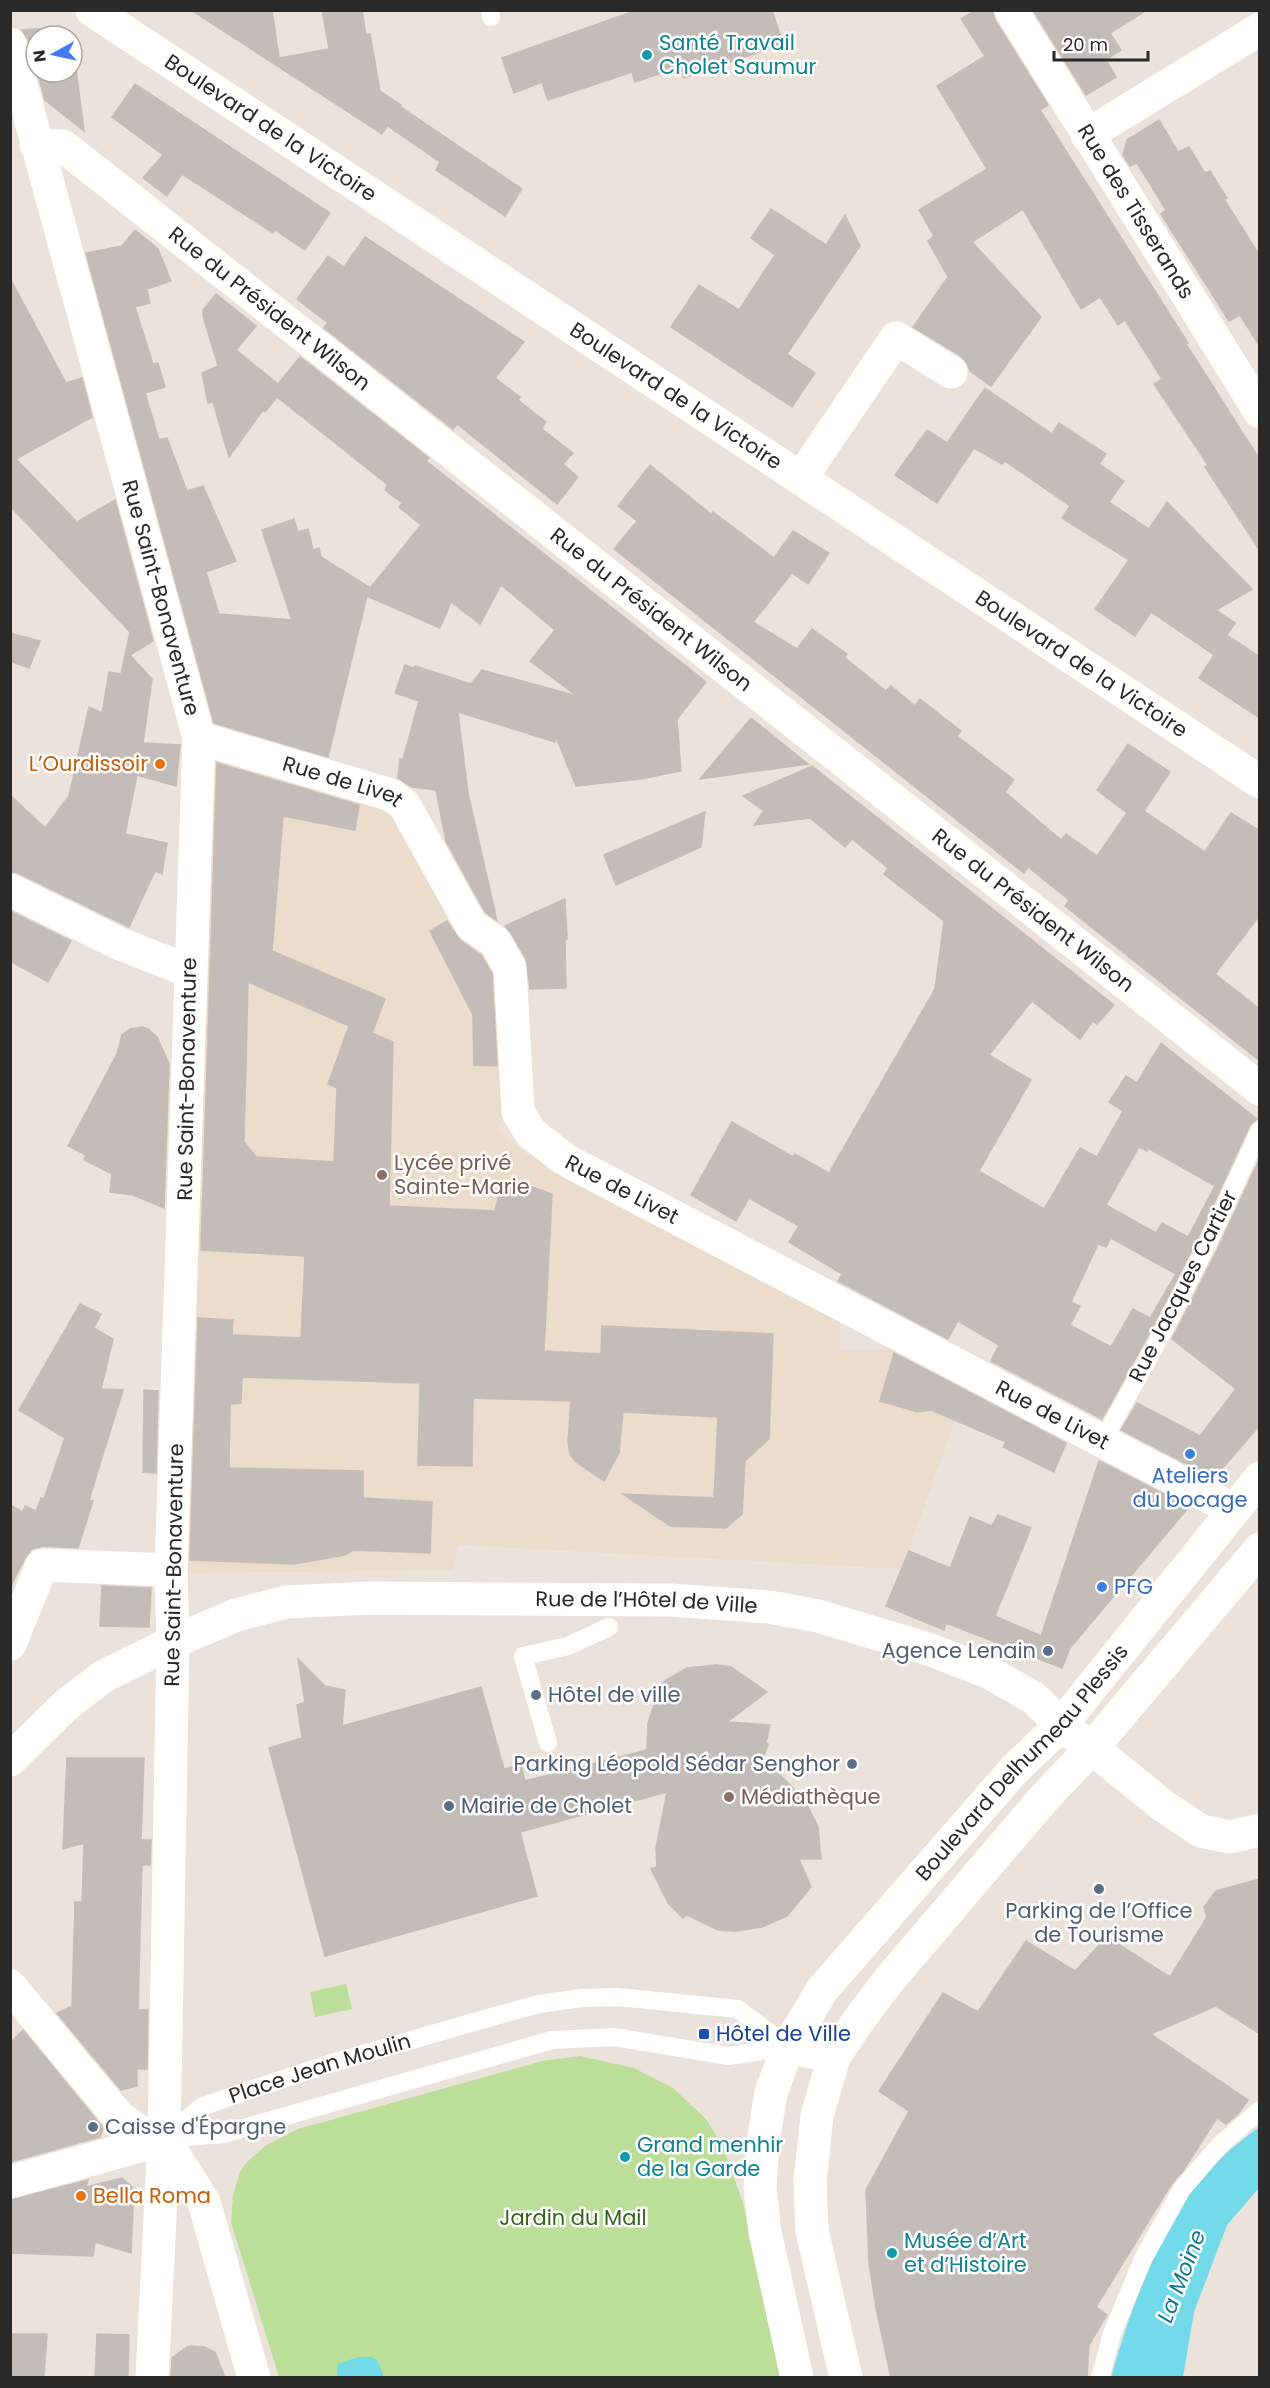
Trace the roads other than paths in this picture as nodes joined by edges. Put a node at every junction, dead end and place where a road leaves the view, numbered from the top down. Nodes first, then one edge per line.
1 (92, 10) edge
2 (1011, 10) edge
3 (1260, 29) edge
4 (10, 44) edge
5 (1087, 135) junction
6 (36, 145) junction
7 (951, 372) dead end
8 (1256, 399) edge
9 (801, 478) junction
10 (198, 738) junction
11 (1260, 782) edge
12 (10, 890) edge
13 (189, 971) junction
14 (1260, 1089) edge
15 (1260, 1130) edge
16 (1103, 1440) junction
17 (1260, 1478) edge
18 (1234, 1510) junction
19 (1260, 1549) edge
20 (171, 1570) junction
21 (609, 1627) dead end
22 (173, 1642) junction
23 (10, 1644) edge
24 (1061, 1725) junction
25 (548, 1743) dead end
26 (1092, 1748) junction
27 (10, 1760) edge
28 (1260, 1830) edge
29 (10, 1986) edge
30 (788, 2047) junction
31 (834, 2057) junction
32 (1260, 2110) edge
33 (164, 2139) junction
34 (10, 2182) edge
35 (152, 2378) edge
36 (254, 2378) edge
37 (797, 2378) edge
38 (846, 2378) edge
39 (1100, 2378) edge

1 - 9 street, Boulevard de la Victoire
2 - 5 street, Rue des Tisserands
3 - 5 street
4 - 6 street, Rue Saint-Bonaventure
5 - 8 street, Rue des Tisserands
6 - 10 street, Rue Saint-Bonaventure
6 - 14 street, Rue du Président Wilson
7 - 9 street
9 - 11 street, Boulevard de la Victoire
10 - 13 street, Rue Saint-Bonaventure
10 - 16 street, Rue de Livet
12 - 13 street
13 - 20 street, Rue Saint-Bonaventure
15 - 16 lane, Rue Jacques Cartier
16 - 18 street, Rue de Livet
17 - 18 street, Boulevard Delhumeau Plessis
18 - 24 street, Boulevard Delhumeau Plessis
19 - 26 street, Boulevard Delhumeau Plessis
20 - 22 street, Rue Saint-Bonaventure
20 - 23 street
21 - 25 lane
22 - 24 street, Rue de l’Hôtel de Ville
22 - 27 street, Rue de l’Hôtel de Ville
22 - 33 street, Rue Saint-Bonaventure
24 - 26 street, Rue de l’Hôtel de Ville
24 - 30 street, Boulevard Delhumeau Plessis
26 - 28 street, Rue de l’Hôtel de Ville
26 - 31 street, Boulevard Delhumeau Plessis
29 - 33 street
30 - 31 street, Place Jean Moulin
30 - 33 lane, Place Jean Moulin
30 - 33 lane, Place Jean Moulin
30 - 37 street, Boulevard Delhumeau Plessis
31 - 38 street, Boulevard Delhumeau Plessis
32 - 39 lane
33 - 34 street
33 - 35 street, Rue Saint-Bonaventure
33 - 36 street

